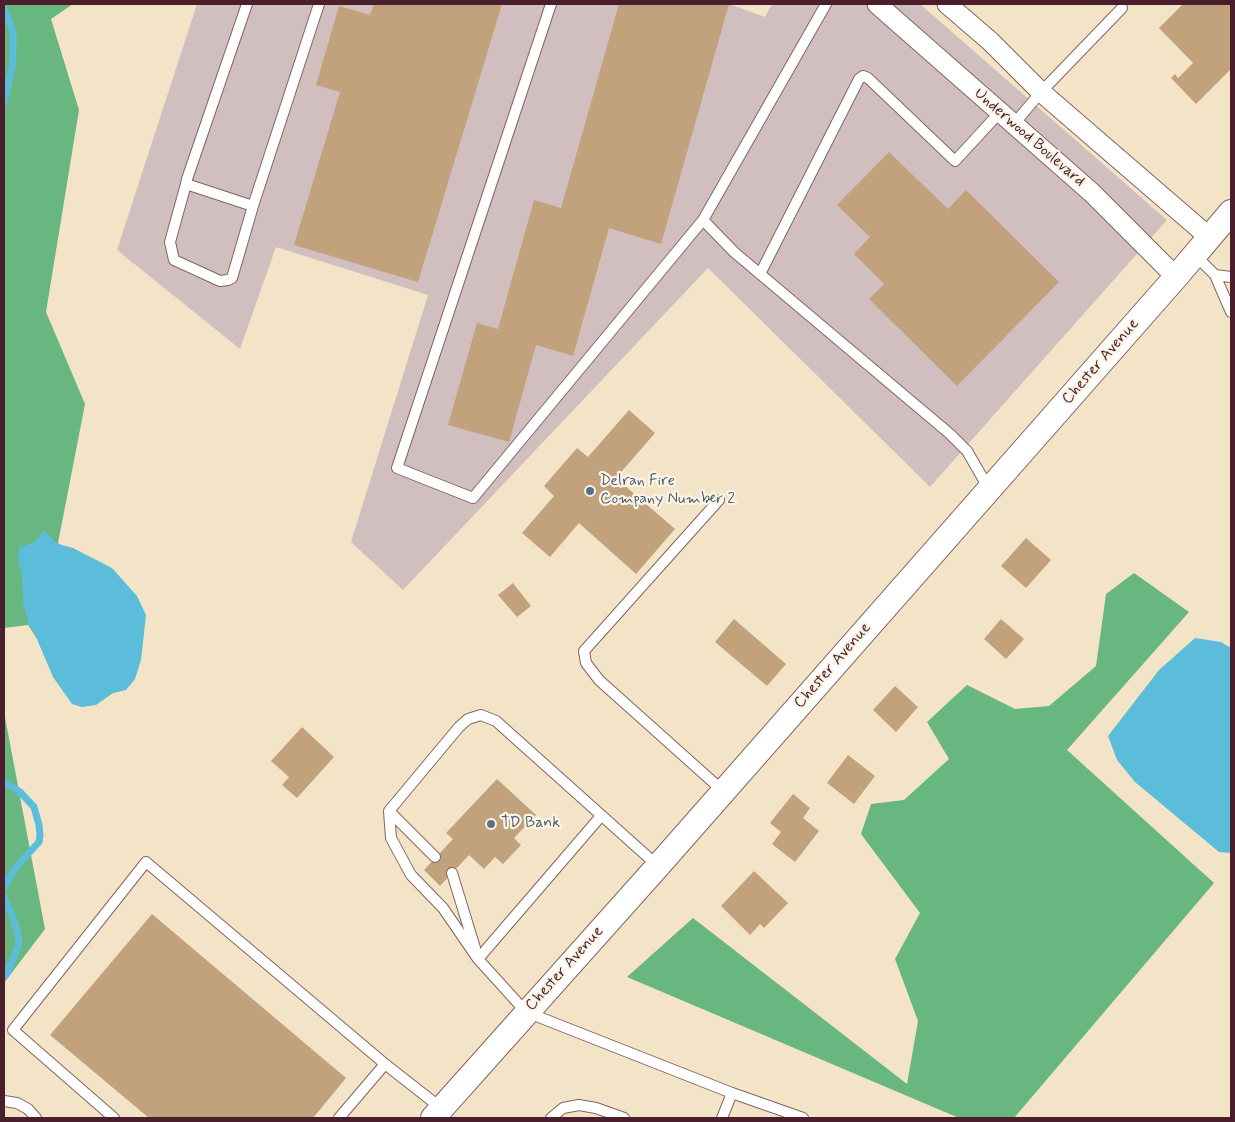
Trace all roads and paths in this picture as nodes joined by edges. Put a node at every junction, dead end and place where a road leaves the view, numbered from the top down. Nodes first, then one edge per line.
1 (247, 4) edge
2 (319, 4) edge
3 (551, 4) edge
4 (826, 4) edge
5 (947, 4) edge
6 (881, 5) edge
7 (1122, 8) dead end
8 (1041, 92) junction
9 (1007, 118) junction
10 (186, 184) junction
11 (253, 206) junction
12 (1231, 212) edge
13 (703, 220) junction
14 (1209, 237) junction
15 (1194, 255) junction
16 (760, 274) junction
17 (1215, 275) junction
18 (1176, 277) junction
19 (1231, 277) edge
20 (1231, 312) edge
21 (989, 489) junction
22 (719, 500) dead end
23 (723, 791) junction
24 (389, 811) junction
25 (601, 816) junction
26 (435, 857) dead end
27 (658, 866) junction
28 (452, 873) dead end
29 (478, 959) junction
30 (526, 1012) junction
31 (385, 1064) junction
32 (732, 1093) junction
33 (4, 1101) edge
34 (437, 1113) edge
35 (36, 1118) edge
36 (114, 1118) edge
37 (339, 1118) edge
38 (551, 1118) edge
39 (624, 1118) edge
40 (722, 1118) edge
41 (803, 1118) edge

1 - 10 lane
2 - 11 lane
3 - 13 lane
4 - 13 lane
5 - 8 street
6 - 9 street, Underwood Boulevard
7 - 8 lane
8 - 9 lane
8 - 14 street
9 - 16 lane
9 - 18 street, Underwood Boulevard
10 - 11 lane
10 - 11 lane
12 - 14 street, Chester Avenue
13 - 16 lane
14 - 15 street, Chester Avenue
15 - 17 lane
15 - 18 street, Chester Avenue
16 - 21 lane
17 - 19 lane
17 - 20 lane
18 - 21 street, Chester Avenue
21 - 23 street, Chester Avenue
22 - 23 lane
23 - 27 street, Chester Avenue
24 - 25 lane
24 - 26 lane
24 - 29 lane
25 - 27 lane
25 - 29 lane
27 - 30 street, Chester Avenue
28 - 29 lane
29 - 30 lane
30 - 32 lane
30 - 34 street, Chester Avenue
31 - 34 lane
31 - 36 lane
31 - 37 lane
32 - 40 lane
32 - 41 lane
33 - 35 lane
38 - 39 lane

